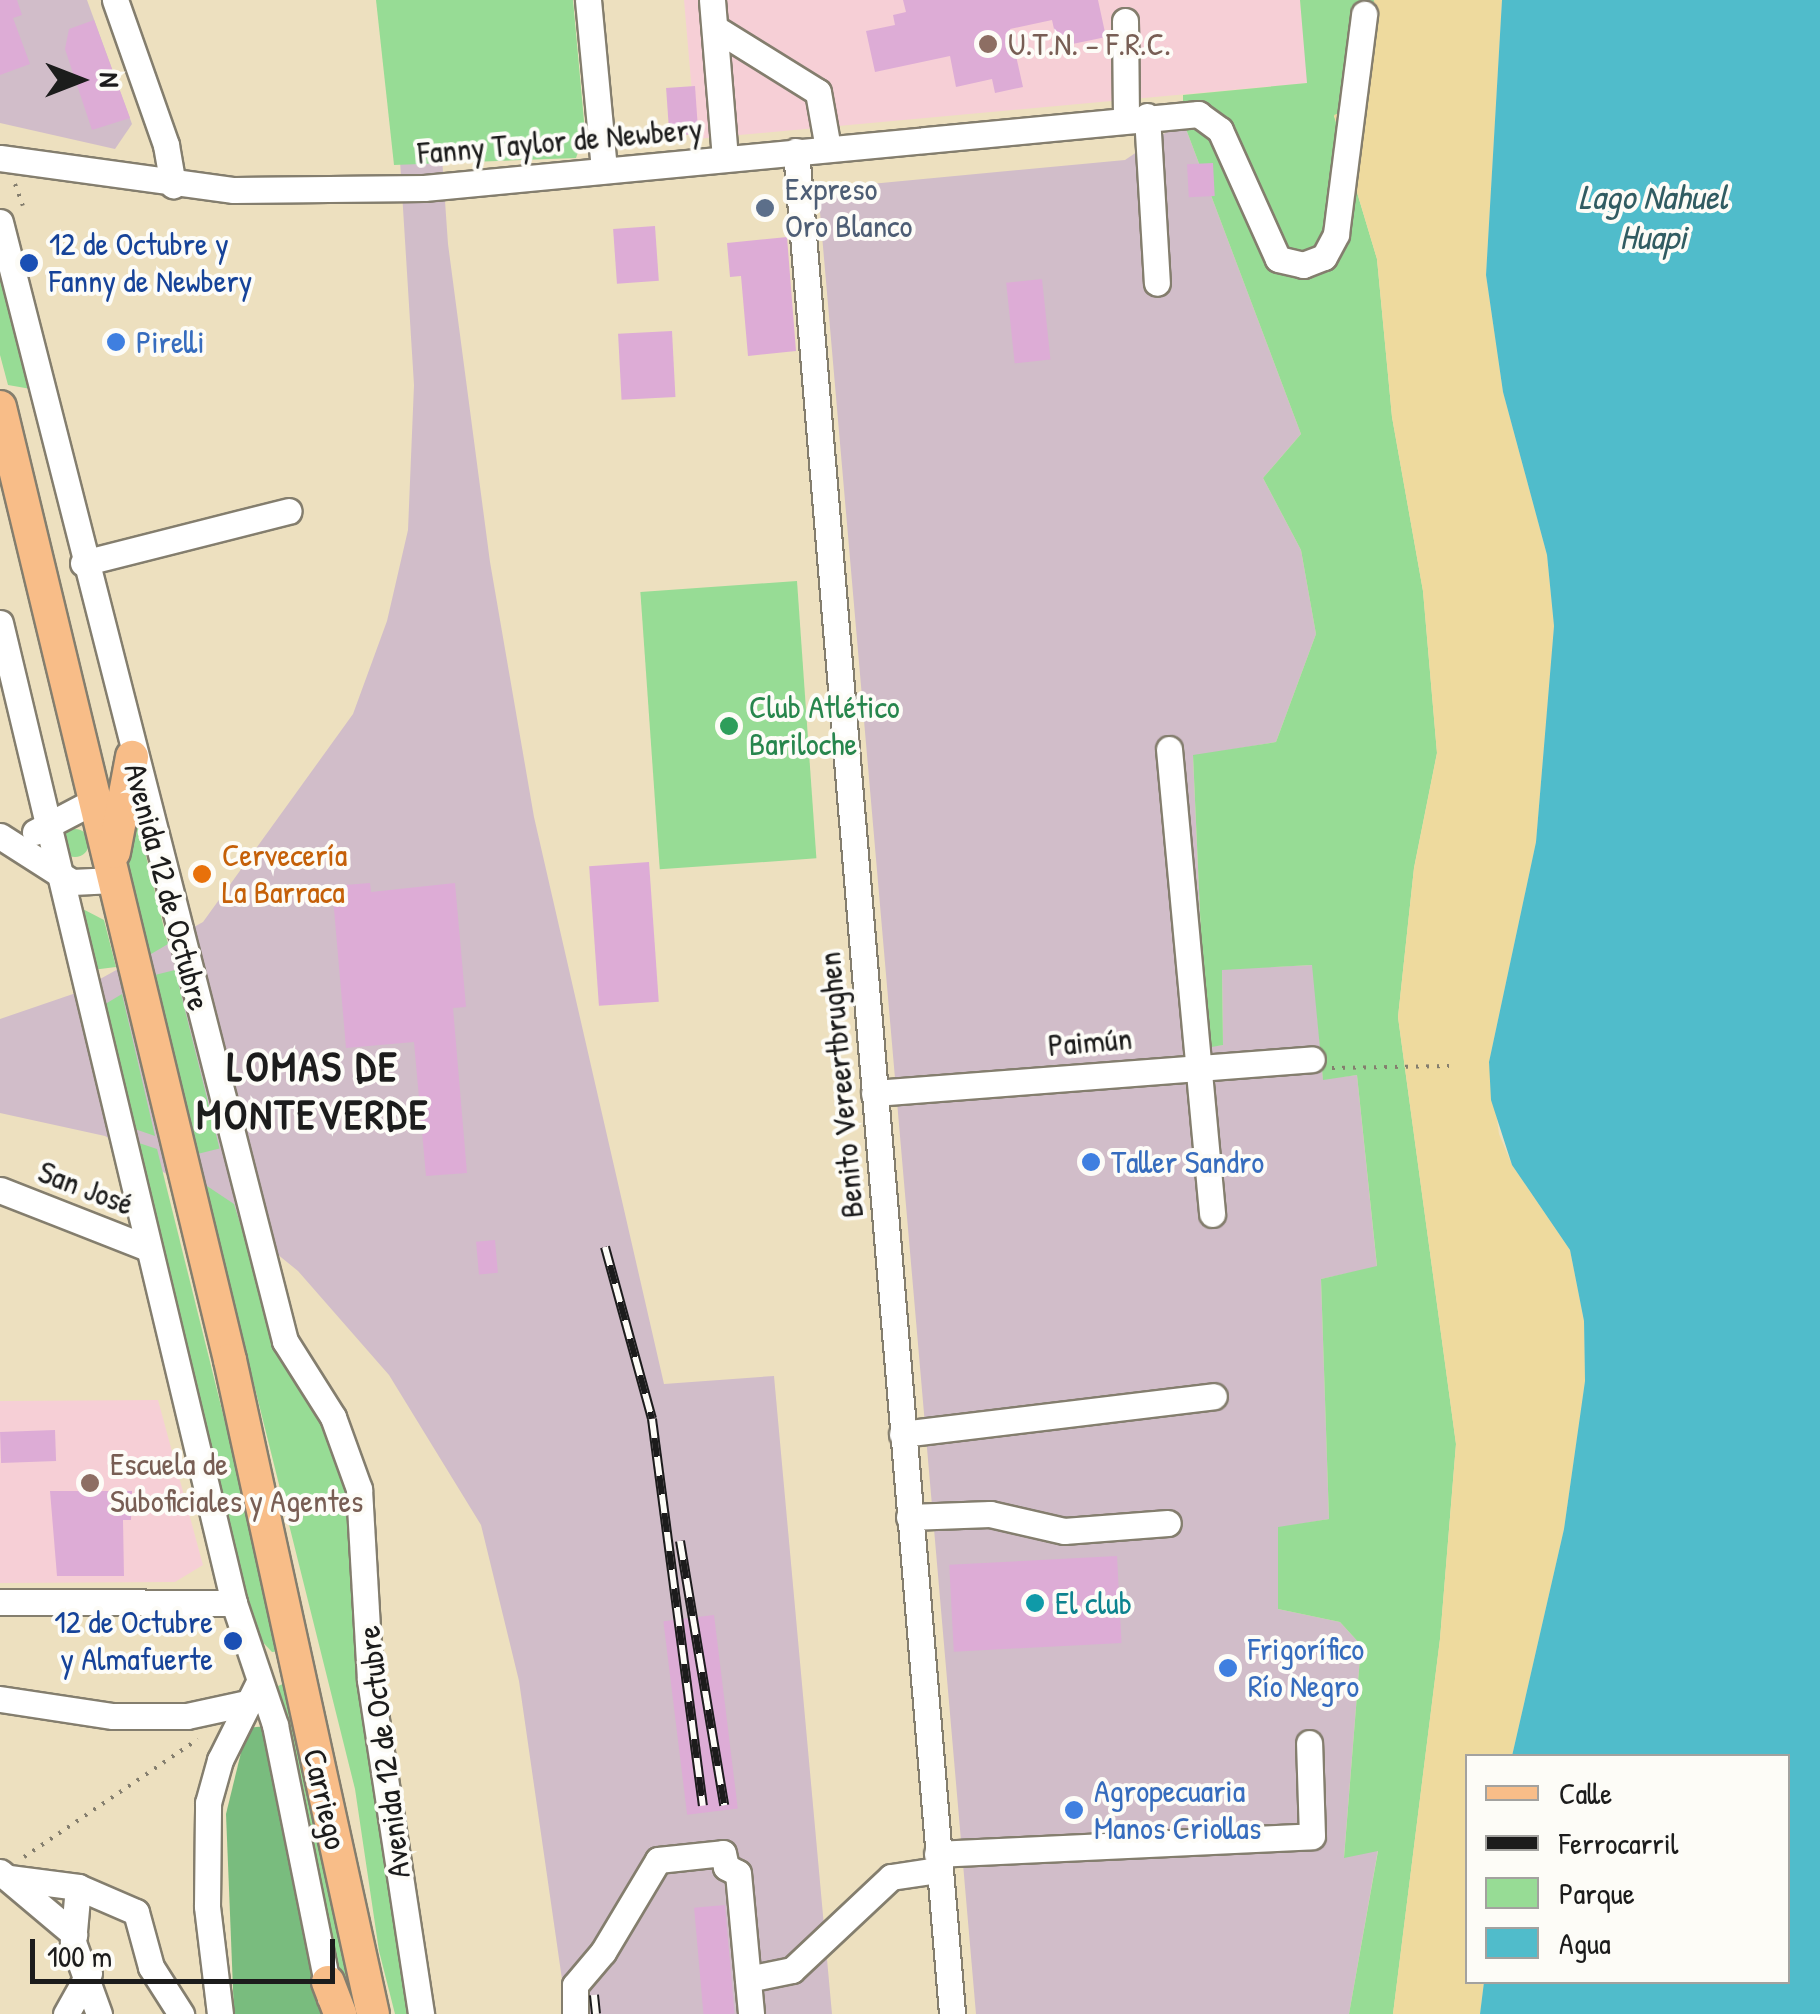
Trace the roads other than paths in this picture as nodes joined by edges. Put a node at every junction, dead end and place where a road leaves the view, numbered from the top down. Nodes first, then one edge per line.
1 (115, 0) edge
2 (588, 0) edge
3 (712, 0) edge
4 (1364, 14) dead end
5 (1125, 21) dead end
6 (714, 28) junction
7 (1137, 117) junction
8 (828, 148) junction
9 (796, 151) junction
10 (0, 158) edge
11 (725, 158) junction
12 (604, 170) junction
13 (173, 185) junction
14 (0, 222) edge
15 (1156, 282) dead end
16 (0, 407) edge
17 (289, 512) dead end
18 (83, 563) junction
19 (0, 623) edge
20 (1170, 749) dead end
21 (132, 757) junction
22 (94, 801) junction
23 (49, 826) junction
24 (6, 840) edge
25 (60, 876) junction
26 (113, 876) junction
27 (1304, 1059) road end
28 (1198, 1066) junction
29 (874, 1093) junction
30 (0, 1190) edge
31 (1212, 1214) dead end
32 (148, 1248) junction
33 (1214, 1396) dead end
34 (902, 1434) junction
35 (909, 1517) junction
36 (1168, 1522) dead end
37 (0, 1602) edge
38 (234, 1602) junction
39 (300, 1662) junction
40 (255, 1692) junction
41 (0, 1699) edge
42 (1309, 1743) dead end
43 (938, 1862) junction
44 (3, 1874) edge
45 (78, 1887) junction
46 (74, 1934) junction
47 (89, 1973) junction
48 (748, 1979) junction
49 (330, 1998) edge
50 (66, 2014) edge
51 (99, 2014) edge
52 (181, 2014) edge
53 (220, 2014) edge
54 (340, 2014) edge
55 (374, 2014) edge
56 (421, 2014) edge
57 (574, 2014) edge
58 (752, 2014) edge
59 (952, 2014) edge

1 - 13 street
2 - 12 street
3 - 6 street
4 - 7 street, Fanny Taylor de Newbery
5 - 7 street
6 - 8 street
6 - 11 street
7 - 8 street, Fanny Taylor de Newbery
7 - 15 street
8 - 9 street, Fanny Taylor de Newbery
9 - 11 street, Fanny Taylor de Newbery
9 - 29 street, Benito Vereertbrughen
10 - 13 street, Fanny Taylor de Newbery
11 - 12 street, Fanny Taylor de Newbery
12 - 13 street, Fanny Taylor de Newbery
14 - 18 street, Avenida 12 de Octubre
16 - 22 main road, Avenida 12 de Octubre
17 - 18 street
18 - 21 street, Avenida 12 de Octubre
19 - 23 street
20 - 28 street
21 - 26 main road
21 - 56 street, Avenida 12 de Octubre
22 - 23 street
22 - 26 main road, Avenida 12 de Octubre
23 - 24 street
23 - 25 street
24 - 25 street
25 - 26 street
25 - 32 street
26 - 39 main road, Avenida 12 de Octubre
27 - 28 street, Paimún
28 - 29 street, Paimún
28 - 31 street
29 - 34 street, Benito Vereertbrughen
30 - 32 street, San José
32 - 38 street
33 - 34 street
34 - 35 street, Benito Vereertbrughen
35 - 36 street
35 - 43 street, Benito Vereertbrughen
37 - 38 street
38 - 40 street, Carriego
39 - 40 street
39 - 55 main road, Avenida 12 de Octubre
40 - 41 street
40 - 49 street, Carriego
40 - 53 street
42 - 43 street
43 - 48 street
43 - 59 street, Benito Vereertbrughen
44 - 45 street
44 - 46 street
45 - 46 street
45 - 52 street
46 - 47 street
47 - 50 street
47 - 51 street
48 - 57 street
48 - 58 street
49 - 54 main road

